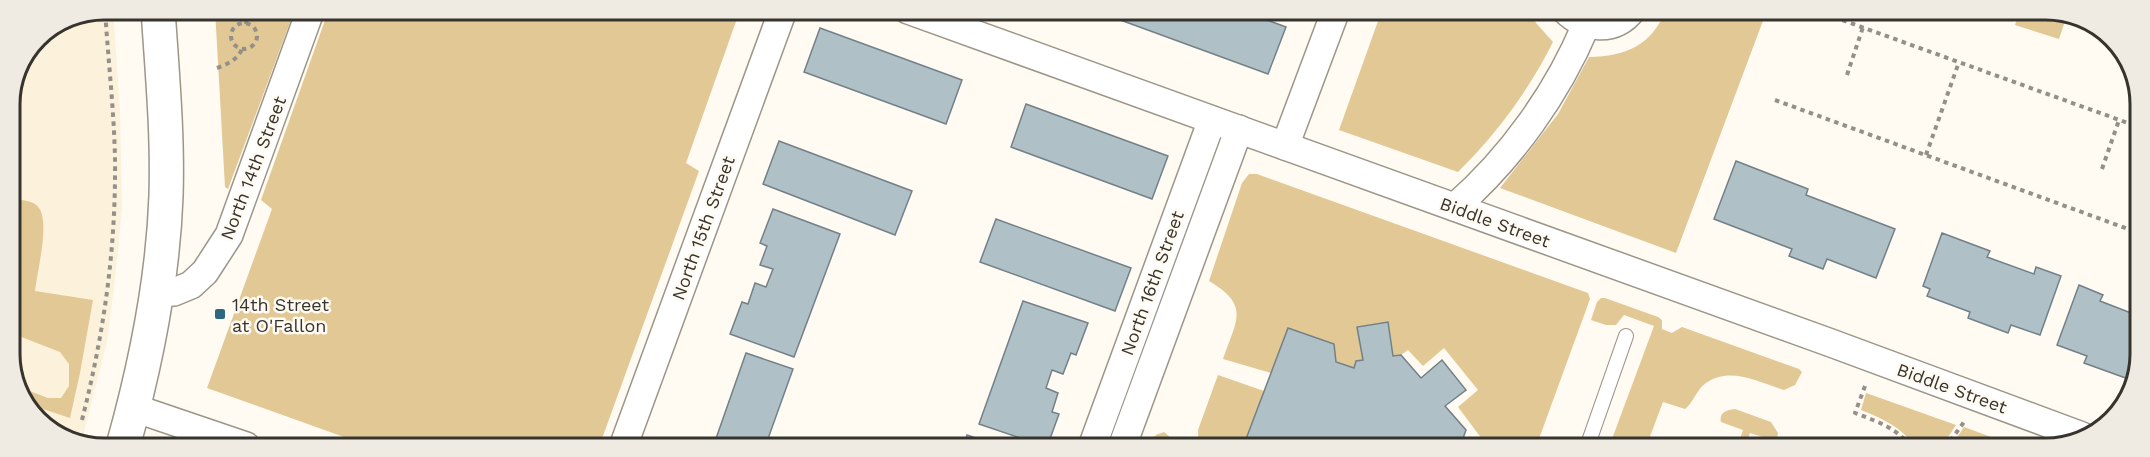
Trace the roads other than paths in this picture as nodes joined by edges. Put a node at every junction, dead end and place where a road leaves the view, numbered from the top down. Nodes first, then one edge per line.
1 (159, 20) edge
2 (307, 20) edge
3 (779, 20) edge
4 (936, 20) edge
5 (1332, 20) edge
6 (1575, 20) edge
7 (1582, 20) edge
8 (1620, 20) edge
9 (1212, 120) junction
10 (1239, 129) junction
11 (1286, 146) junction
12 (1455, 207) junction
13 (157, 293) junction
14 (1626, 336) dead end
15 (134, 408) junction
16 (2074, 433) edge
17 (125, 438) edge
18 (222, 438) edge
19 (626, 438) edge
20 (1095, 438) edge
21 (1125, 438) edge
22 (1590, 438) edge

1 - 13 main road
2 - 13 street, North 14th Street
3 - 19 street, North 15th Street
4 - 9 street, Biddle Street
5 - 11 street
6 - 12 street
7 - 8 street
9 - 10 street, Biddle Street
9 - 20 street, North 16th Street
10 - 11 street, Biddle Street
10 - 21 street, North 16th Street
11 - 12 street, Biddle Street
12 - 16 street, Biddle Street
13 - 15 main road
14 - 22 lane
15 - 17 main road
15 - 18 street

